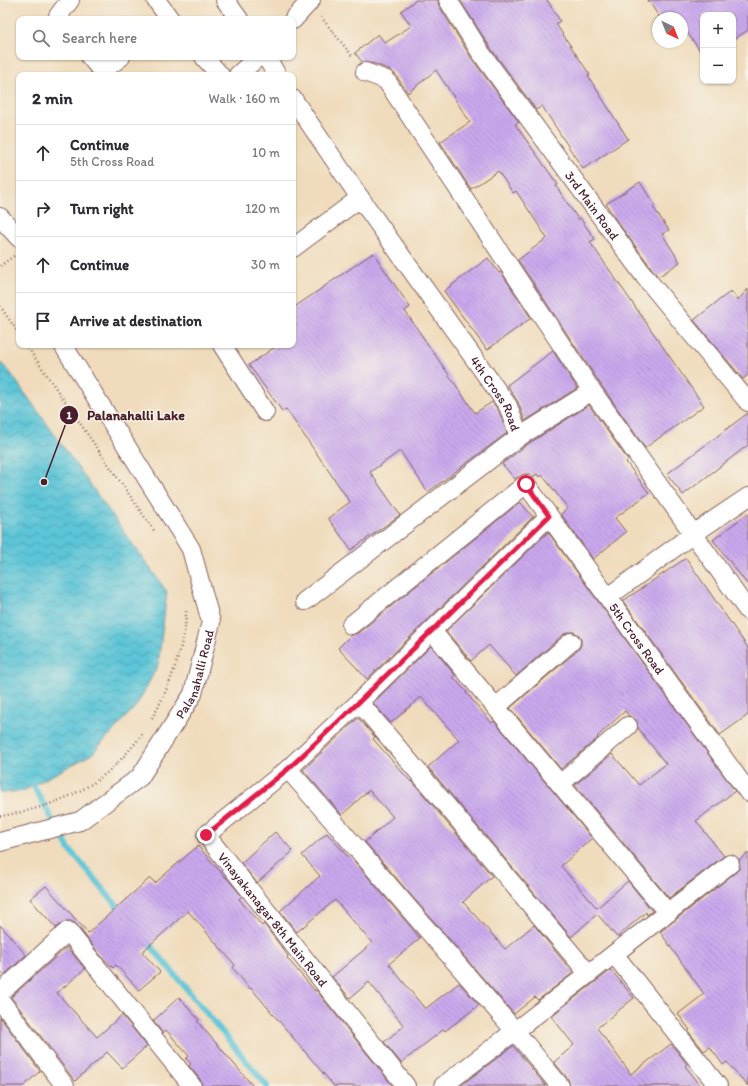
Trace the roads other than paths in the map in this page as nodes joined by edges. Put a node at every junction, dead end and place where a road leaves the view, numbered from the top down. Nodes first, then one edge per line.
1 (70, 0) edge
2 (156, 0) edge
3 (225, 0) edge
4 (311, 0) edge
5 (448, 0) edge
6 (58, 16) edge
7 (168, 16) edge
8 (237, 16) edge
9 (296, 17) edge
10 (92, 60) edge
11 (117, 60) edge
12 (207, 60) edge
13 (255, 60) edge
14 (268, 60) edge
15 (98, 72) edge
16 (100, 72) edge
17 (217, 72) edge
18 (241, 72) edge
19 (275, 72) edge
20 (364, 72) road end
21 (296, 102) edge
22 (360, 198) junction
23 (0, 217) edge
24 (16, 235) edge
25 (296, 246) edge
26 (65, 348) edge
27 (224, 348) edge
28 (592, 391) junction
29 (748, 402) edge
30 (265, 412) dead end
31 (518, 437) junction
32 (748, 497) edge
33 (549, 516) junction
34 (693, 534) junction
35 (608, 598) junction
36 (305, 601) dead end
37 (748, 611) edge
38 (351, 625) dead end
39 (432, 631) junction
40 (571, 642) dead end
41 (359, 702) junction
42 (496, 707) junction
43 (628, 726) dead end
44 (288, 769) junction
45 (560, 784) junction
46 (748, 792) edge
47 (0, 842) edge
48 (730, 864) dead end
49 (668, 913) junction
50 (614, 954) junction
51 (588, 973) junction
52 (0, 993) edge
53 (0, 1000) edge
54 (515, 1030) junction
55 (65, 1086) edge
56 (192, 1086) edge
57 (406, 1086) edge
58 (443, 1086) edge
59 (560, 1086) edge
60 (718, 1086) edge

1 - 6 street
2 - 7 street
3 - 8 street
4 - 9 street
5 - 29 street, 3rd Main Road
10 - 15 street
11 - 16 street
12 - 17 street
13 - 18 street
14 - 19 street
20 - 28 street
21 - 22 street, 4th Cross Road
22 - 25 street
22 - 31 street, 4th Cross Road
23 - 24 street
26 - 47 street, Palanahalli Road
27 - 30 street
28 - 31 street, 4th Cross Road
28 - 34 street
31 - 36 street
32 - 34 street
33 - 35 street, 5th Cross Road
33 - 38 street, 5th Cross Road
33 - 39 street
34 - 35 street
34 - 37 street
35 - 46 street, 5th Cross Road
39 - 41 street
39 - 42 street
40 - 42 street
41 - 44 street
41 - 51 street
42 - 45 street
43 - 45 street
44 - 54 street
44 - 57 street, Vinayakanagar 8th Main Road
45 - 49 street
48 - 49 street
49 - 50 street
50 - 51 street
50 - 60 street
51 - 54 street
52 - 56 street
53 - 55 street
54 - 58 street
54 - 59 street

